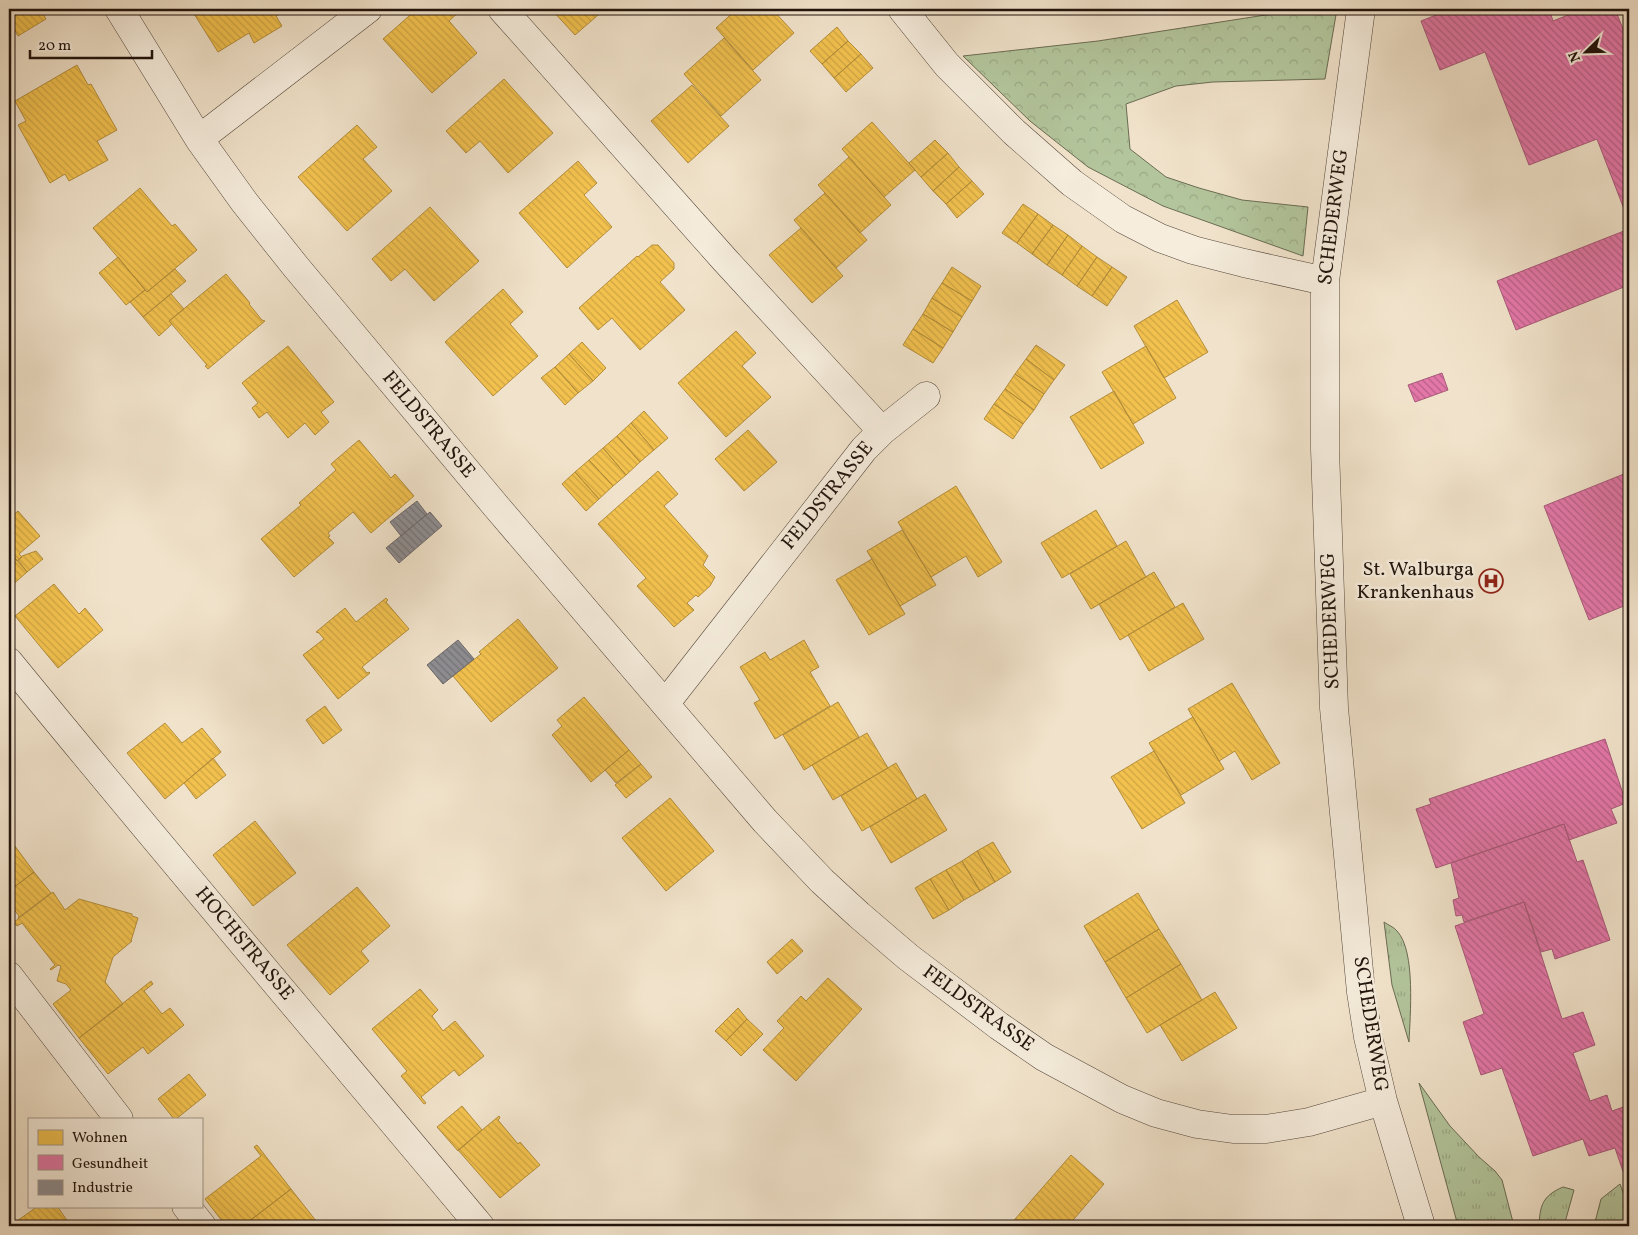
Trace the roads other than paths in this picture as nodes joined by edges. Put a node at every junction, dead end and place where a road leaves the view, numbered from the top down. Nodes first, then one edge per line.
1 (119, 9) edge
2 (368, 9) edge
3 (502, 9) edge
4 (902, 9) edge
5 (1361, 9) edge
6 (199, 139) junction
7 (1325, 281) junction
8 (926, 396) dead end
9 (882, 432) junction
10 (9, 662) edge
11 (665, 704) junction
12 (9, 976) edge
13 (1383, 1101) junction
14 (118, 1118) edge
15 (188, 1208) edge
16 (202, 1226) edge
17 (480, 1226) edge
18 (1421, 1226) edge

1 - 6 street, FELDSTRASSE
2 - 6 street
3 - 9 street, FELDSTRASSE
4 - 7 street
5 - 7 street, SCHEDERWEG
6 - 11 street, FELDSTRASSE
7 - 13 street, SCHEDERWEG
8 - 9 street, FELDSTRASSE
9 - 11 street, FELDSTRASSE
10 - 17 street, HOCHSTRASSE
11 - 13 street, FELDSTRASSE
12 - 14 street
13 - 18 street, SCHEDERWEG
15 - 16 street

